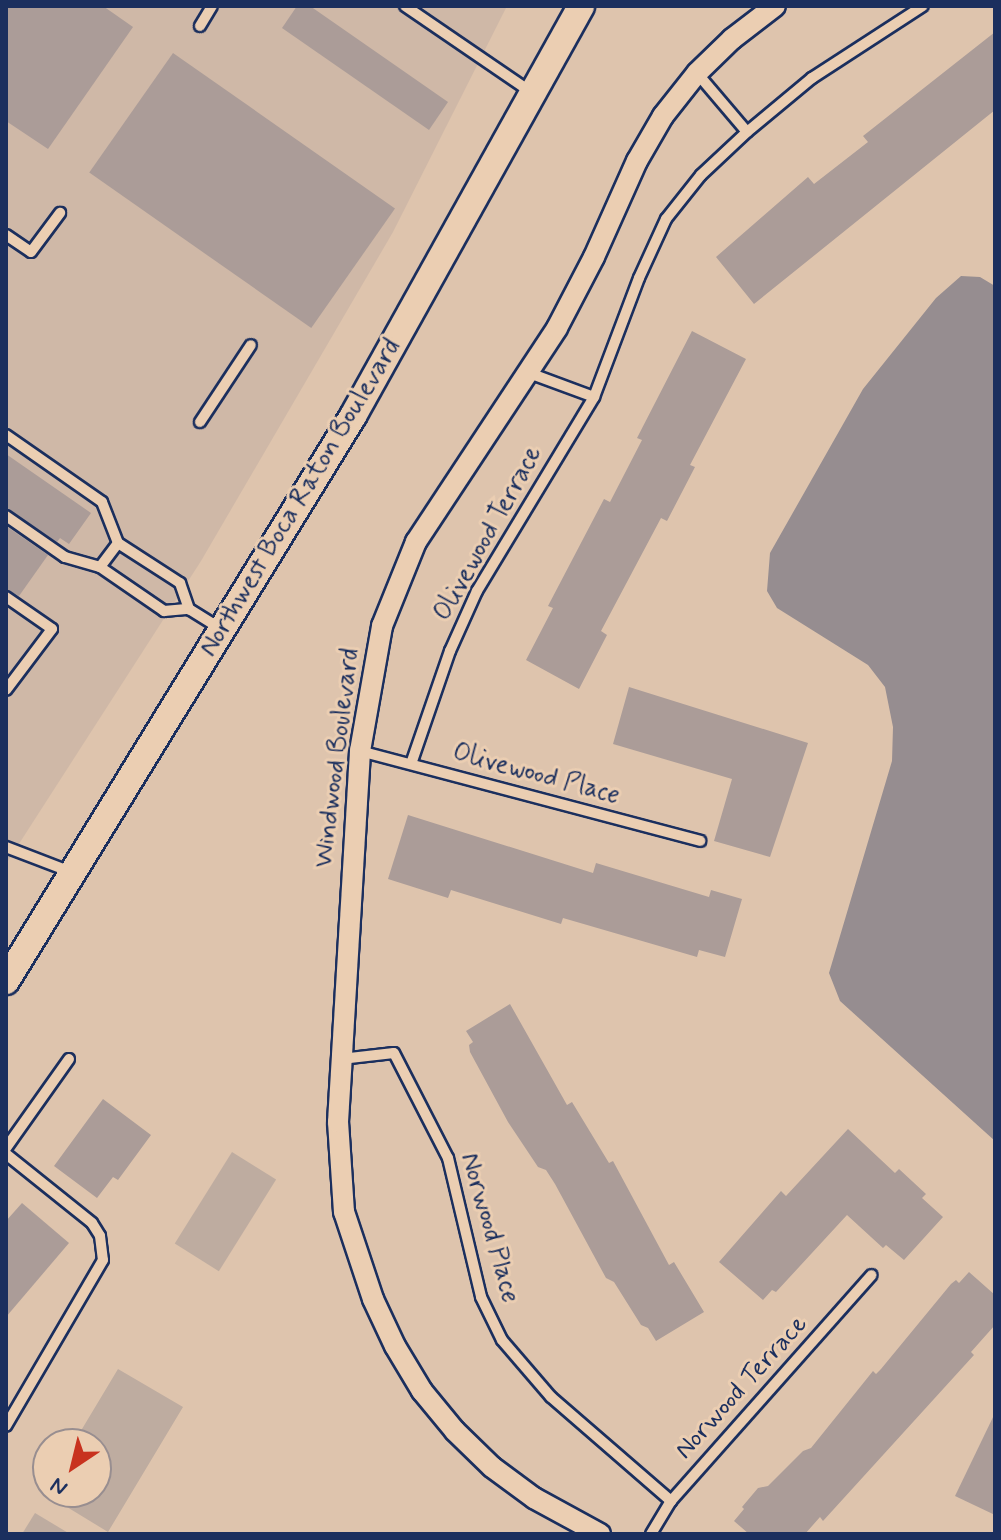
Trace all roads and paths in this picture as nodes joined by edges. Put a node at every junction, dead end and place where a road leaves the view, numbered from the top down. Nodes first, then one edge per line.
1 (212, 6) edge
2 (405, 6) edge
3 (581, 6) edge
4 (775, 6) edge
5 (923, 6) edge
6 (200, 26) dead end
7 (697, 73) junction
8 (533, 93) junction
9 (747, 132) junction
10 (60, 213) dead end
11 (6, 235) edge
12 (251, 345) dead end
13 (529, 373) junction
14 (594, 397) junction
15 (200, 422) dead end
16 (6, 435) edge
17 (6, 516) edge
18 (118, 543) junction
19 (100, 567) junction
20 (6, 597) edge
21 (189, 609) junction
22 (222, 630) junction
23 (10, 675) edge
24 (6, 690) edge
25 (360, 751) junction
26 (411, 764) junction
27 (700, 841) dead end
28 (6, 847) edge
29 (73, 872) junction
30 (6, 981) edge
31 (69, 1059) dead end
32 (341, 1059) junction
33 (6, 1148) edge
34 (6, 1154) edge
35 (872, 1275) dead end
36 (6, 1426) edge
37 (671, 1501) junction
38 (600, 1534) edge
39 (651, 1534) edge

1 - 6 lane
2 - 8 lane
3 - 8 street, Northwest Boca Raton Boulevard
4 - 7 street, Windwood Boulevard
5 - 9 lane, Olivewood Terrace
7 - 9 lane
7 - 13 street, Windwood Boulevard
8 - 22 street, Northwest Boca Raton Boulevard
9 - 14 lane, Olivewood Terrace
10 - 11 lane
12 - 15 lane
13 - 14 lane
13 - 25 street, Windwood Boulevard
14 - 26 lane, Olivewood Terrace
16 - 18 lane
17 - 19 lane
18 - 19 lane
18 - 21 lane
19 - 21 lane
20 - 23 lane
21 - 22 lane
22 - 29 street, Northwest Boca Raton Boulevard
23 - 24 lane
25 - 26 lane, Olivewood Place
25 - 32 street, Windwood Boulevard
26 - 27 lane, Olivewood Place
28 - 29 lane
29 - 30 street, Northwest Boca Raton Boulevard
31 - 33 lane
32 - 37 lane, Norwood Place
32 - 38 street, Windwood Boulevard
34 - 36 lane
35 - 37 lane, Norwood Terrace
37 - 39 lane, Norwood Terrace

